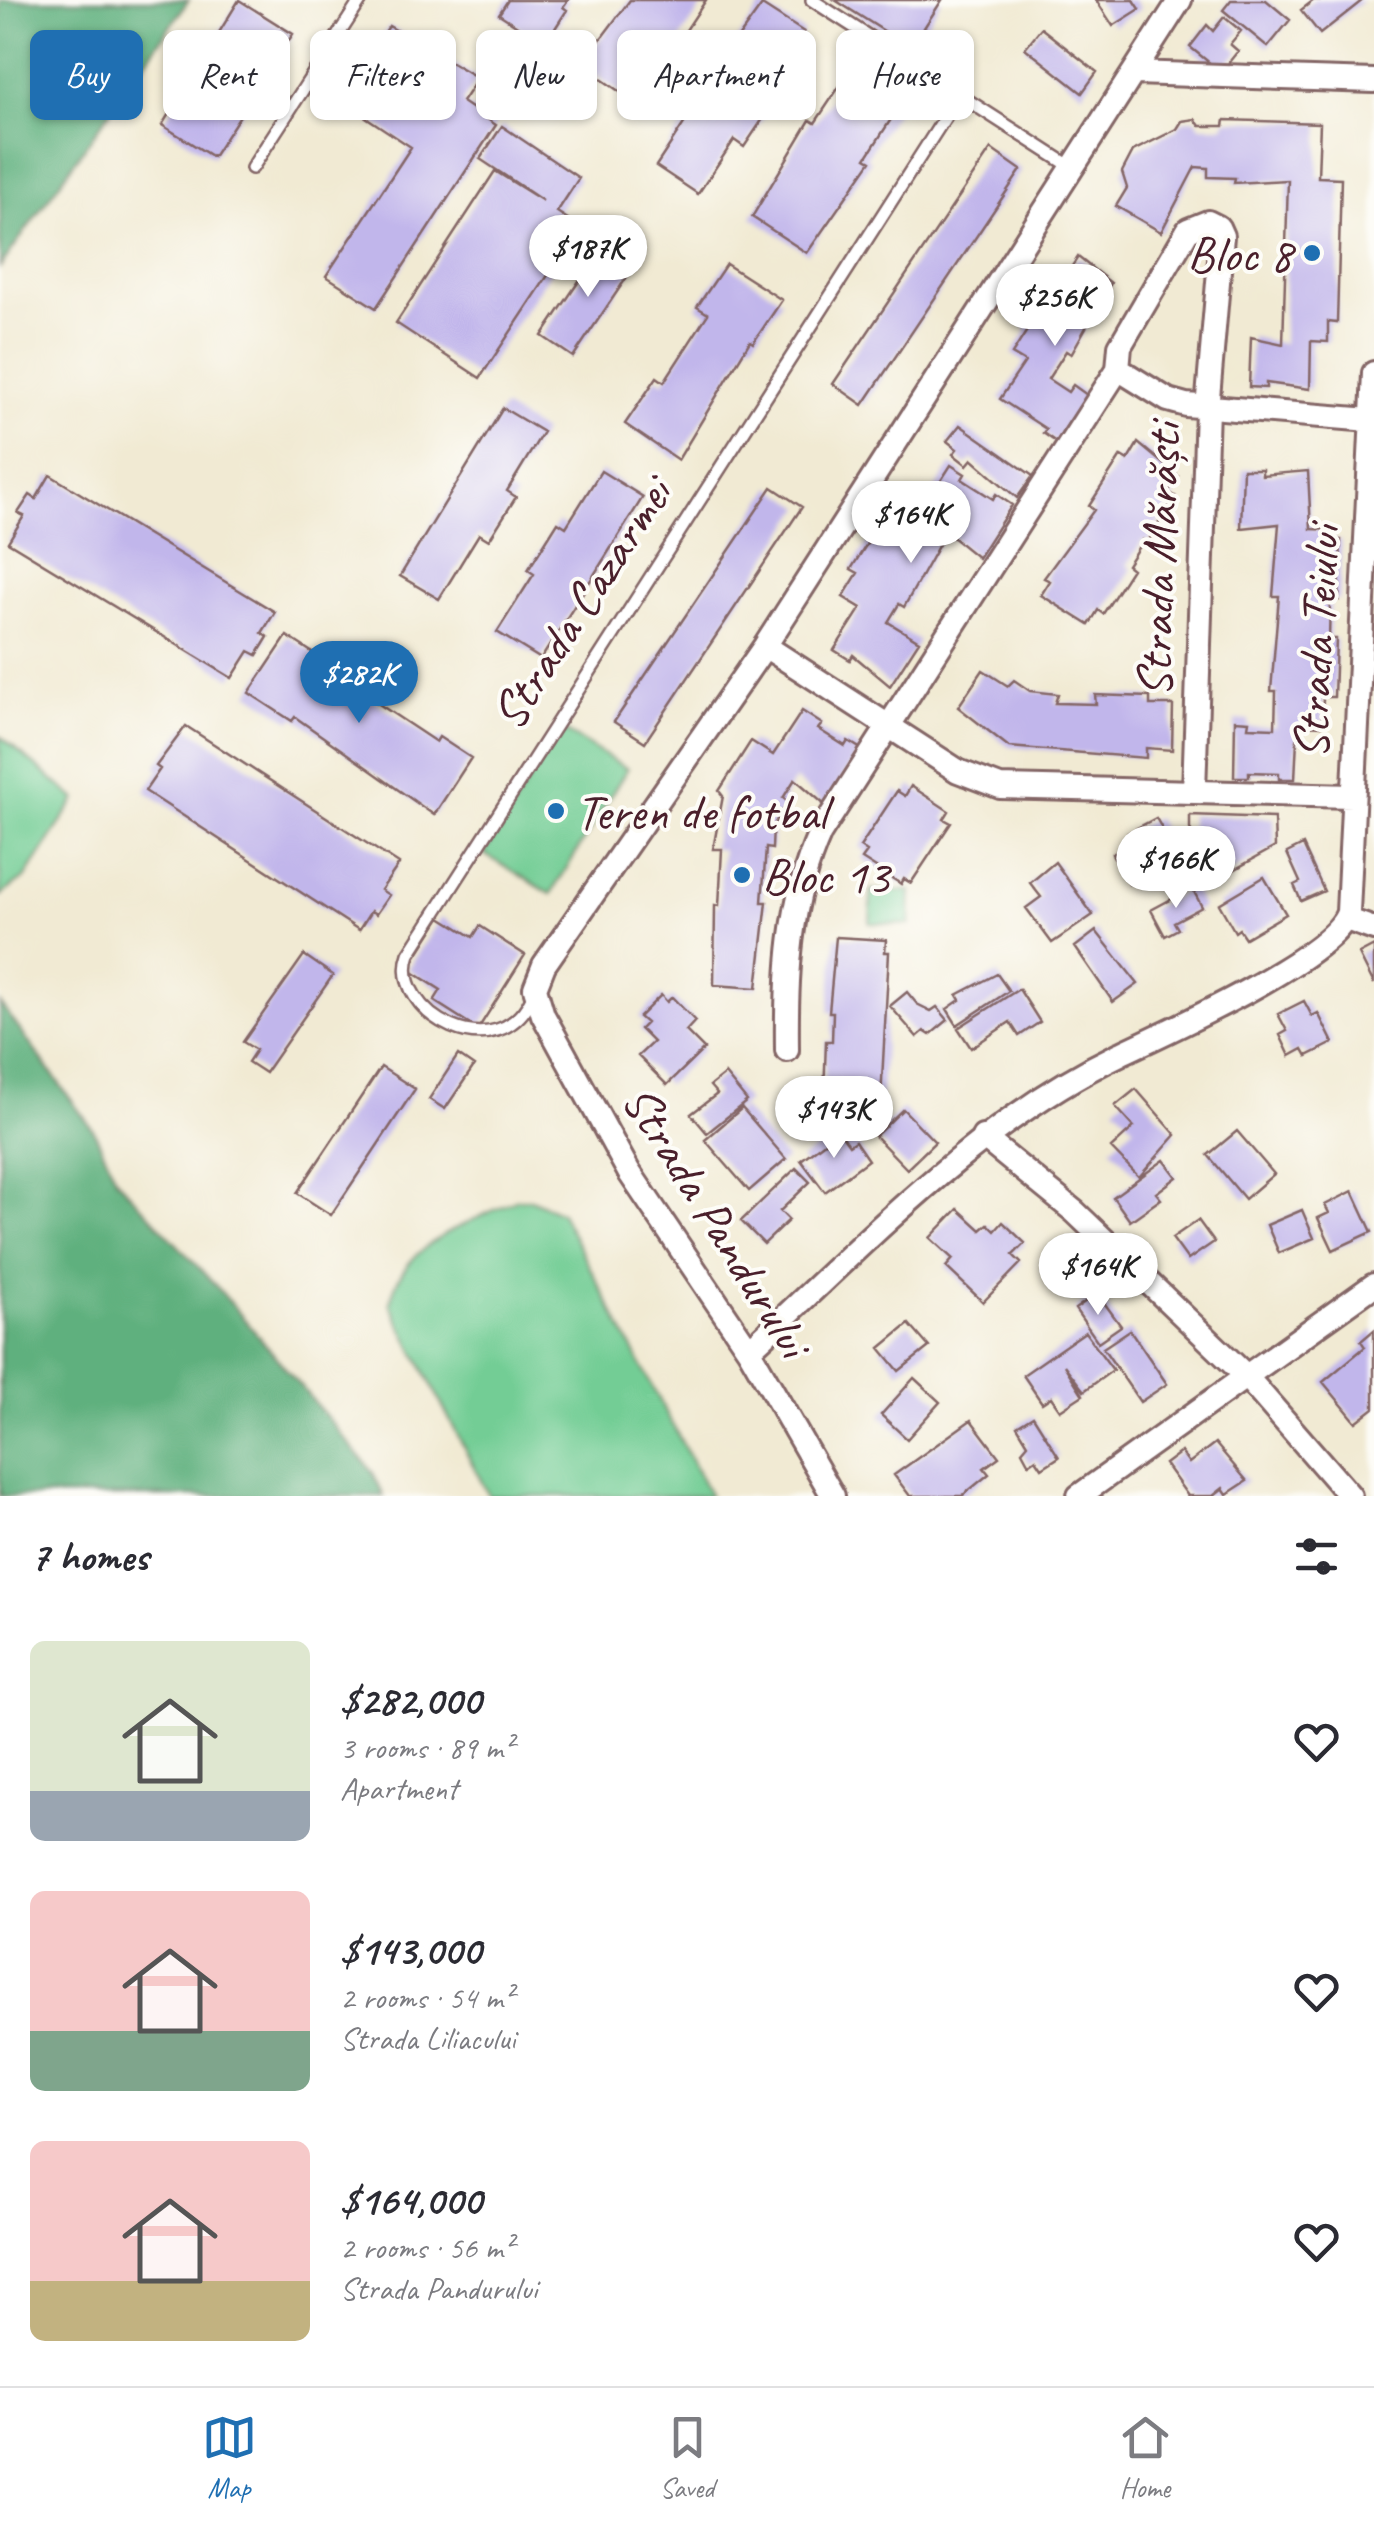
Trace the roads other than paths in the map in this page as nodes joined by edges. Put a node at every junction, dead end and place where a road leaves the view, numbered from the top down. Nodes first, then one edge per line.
1 (361, 0) edge
2 (812, 0) edge
3 (1180, 0) edge
4 (857, 30) edge
5 (1134, 73) junction
6 (1374, 81) edge
7 (974, 107) edge
8 (943, 120) edge
9 (252, 168) dead end
10 (1073, 168) junction
11 (1118, 369) junction
12 (1374, 374) edge
13 (1208, 409) junction
14 (1370, 420) junction
15 (765, 646) junction
16 (888, 728) junction
17 (1194, 790) junction
18 (1352, 796) junction
19 (1346, 919) junction
20 (1374, 930) edge
21 (535, 988) junction
22 (788, 1050) dead end
23 (983, 1137) junction
24 (1374, 1285) edge
25 (749, 1350) junction
26 (1244, 1374) junction
27 (833, 1496) edge
28 (1079, 1496) edge
29 (1350, 1496) edge

1 - 9 lane
2 - 4 lane
3 - 5 street, Strada Cazarmei
5 - 6 street
5 - 10 street, Strada Cazarmei
7 - 10 lane
8 - 21 lane, Strada Cazarmei
10 - 15 street, Strada Cazarmei
11 - 13 street
11 - 13 street, Strada Mărăști
11 - 16 street
12 - 14 street, Strada Teiului
13 - 14 street
13 - 17 street, Strada Mărăști
14 - 18 street, Strada Teiului
15 - 16 street, Strada Teiului
15 - 21 street, Strada Cazarmei
16 - 17 street, Strada Teiului
16 - 22 street
17 - 18 street, Strada Teiului
18 - 19 street, Strada Teiului
19 - 20 street
19 - 23 street
21 - 25 street, Strada Pandurului
23 - 25 street
23 - 26 street
24 - 26 street
25 - 27 street, Strada Pandurului
26 - 28 street
26 - 29 street

